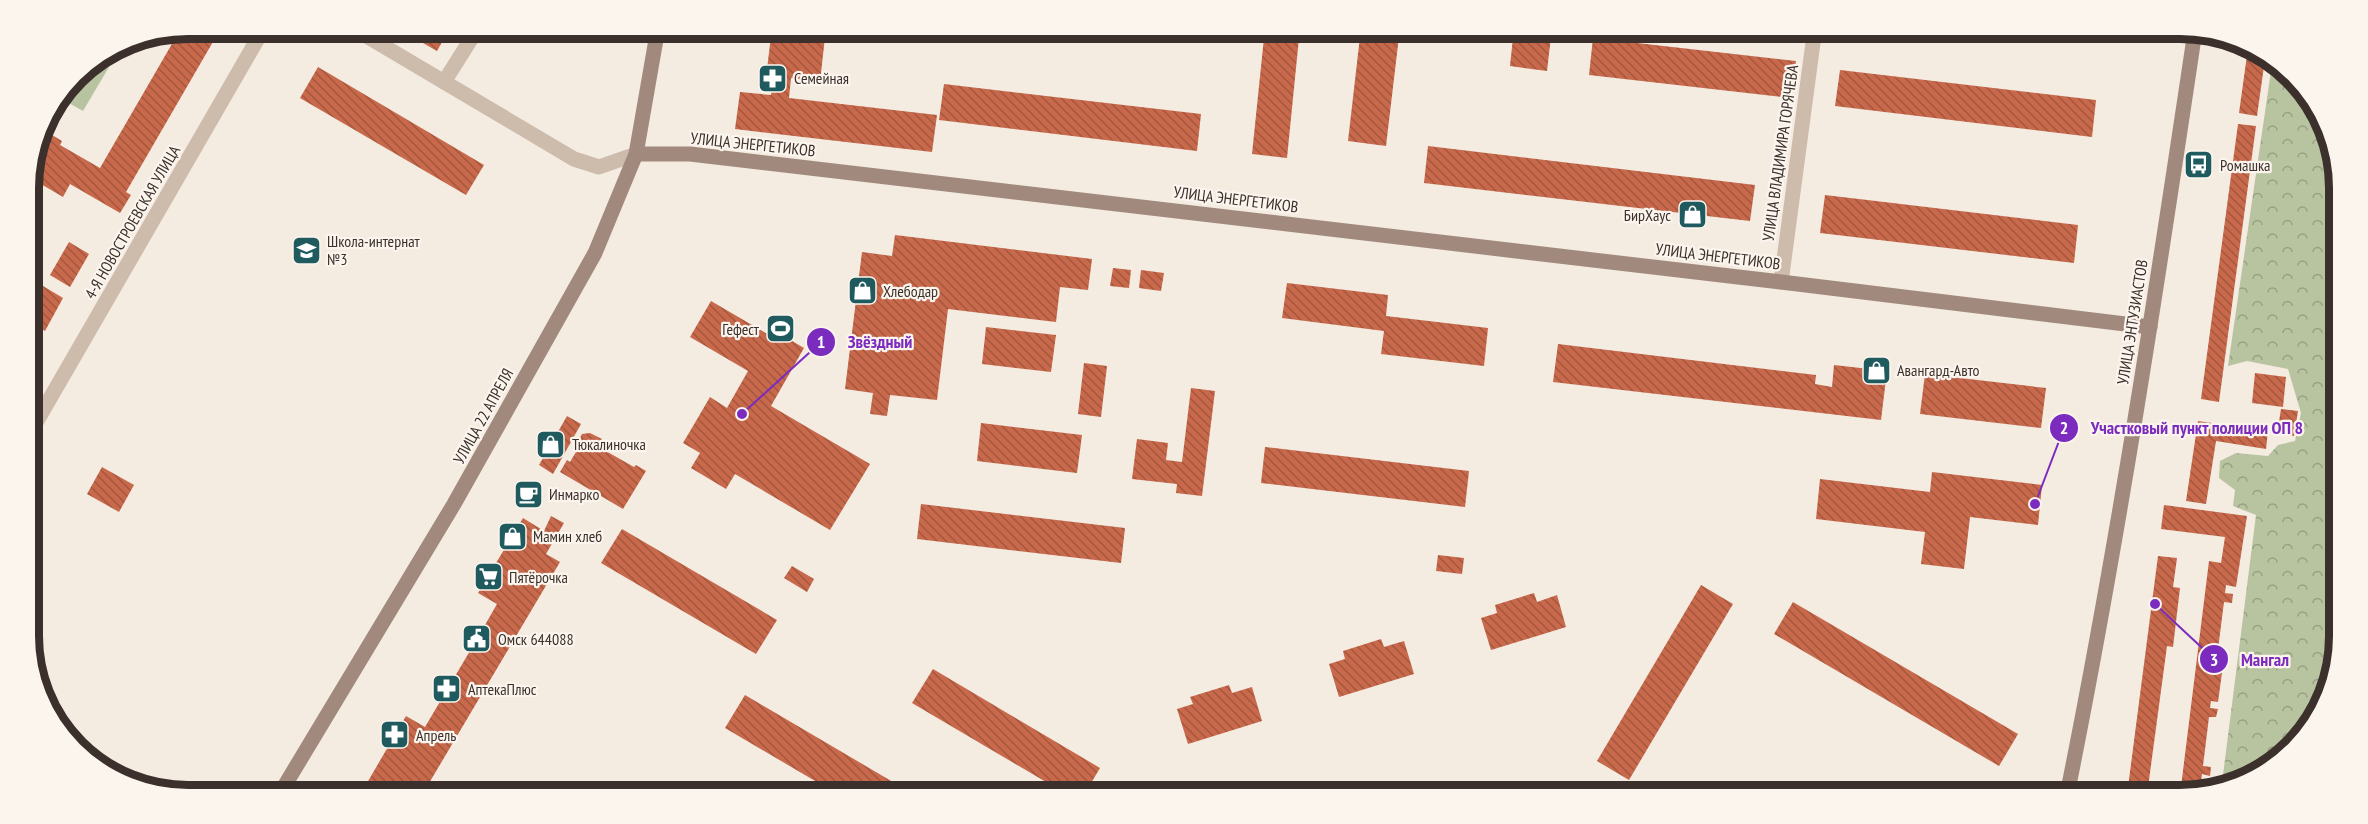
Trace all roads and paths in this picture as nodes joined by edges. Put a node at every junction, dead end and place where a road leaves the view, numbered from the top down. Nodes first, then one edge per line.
1 (258, 39) edge
2 (372, 39) edge
3 (471, 39) edge
4 (656, 39) edge
5 (1814, 39) edge
6 (2194, 40) edge
7 (444, 82) junction
8 (636, 154) junction
9 (1781, 282) junction
10 (2150, 327) junction
11 (39, 417) edge
12 (285, 785) edge
13 (2069, 785) edge

1 - 11 street, 4-Я НОВОСТРОЕВСКАЯ УЛИЦА
2 - 7 street, УЛИЦА ЭНЕРГЕТИКОВ
3 - 7 street
4 - 8 main road, УЛИЦА 22 АПРЕЛЯ
5 - 9 street, УЛИЦА ВЛАДИМИРА ГОРЯЧЕВА
6 - 10 main road, УЛИЦА ЭНТУЗИАСТОВ
7 - 8 street, УЛИЦА ЭНЕРГЕТИКОВ
8 - 9 main road, УЛИЦА ЭНЕРГЕТИКОВ
8 - 12 main road, УЛИЦА 22 АПРЕЛЯ
9 - 10 main road, УЛИЦА ЭНЕРГЕТИКОВ
10 - 13 main road, УЛИЦА ЭНТУЗИАСТОВ

